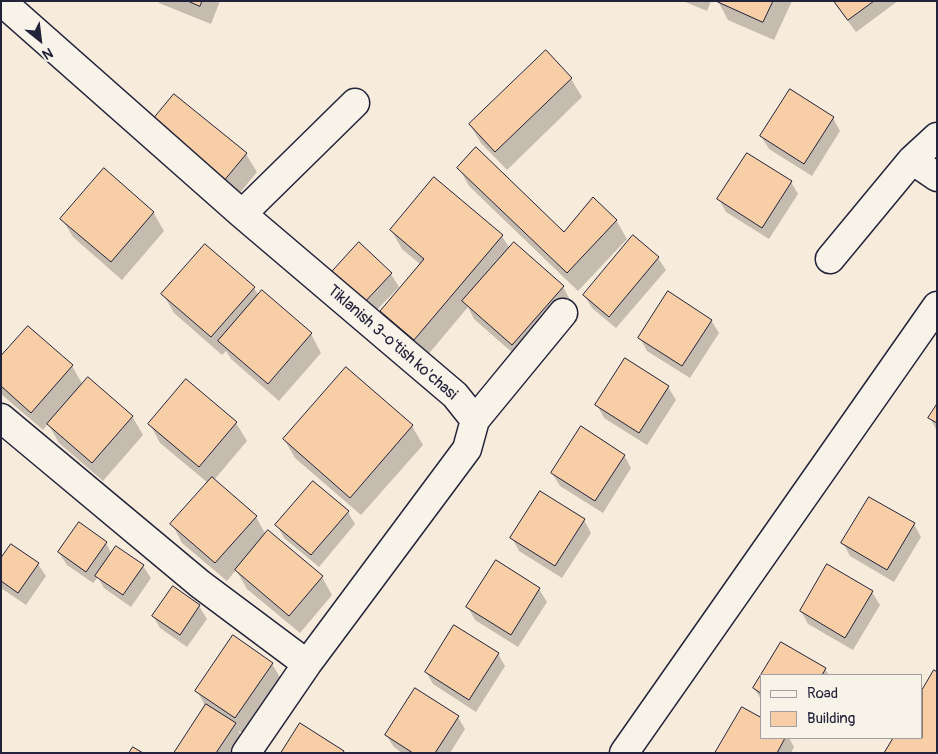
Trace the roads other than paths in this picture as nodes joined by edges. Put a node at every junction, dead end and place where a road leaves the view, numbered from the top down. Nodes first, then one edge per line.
1 (1, 1) edge
2 (355, 103) dead end
3 (937, 138) edge
4 (912, 160) junction
5 (937, 178) edge
6 (242, 214) junction
7 (830, 259) dead end
8 (937, 306) edge
9 (563, 313) dead end
10 (1, 418) edge
11 (475, 420) junction
12 (307, 664) junction
13 (246, 753) edge
14 (624, 753) edge

1 - 6 street, Tiklanish 3-o'tish ko'chasi
2 - 6 street
3 - 4 street
4 - 5 street
4 - 7 street
6 - 11 street, Tiklanish 3-o'tish ko'chasi
8 - 14 street
9 - 11 street
10 - 12 street
11 - 12 street
12 - 13 street

